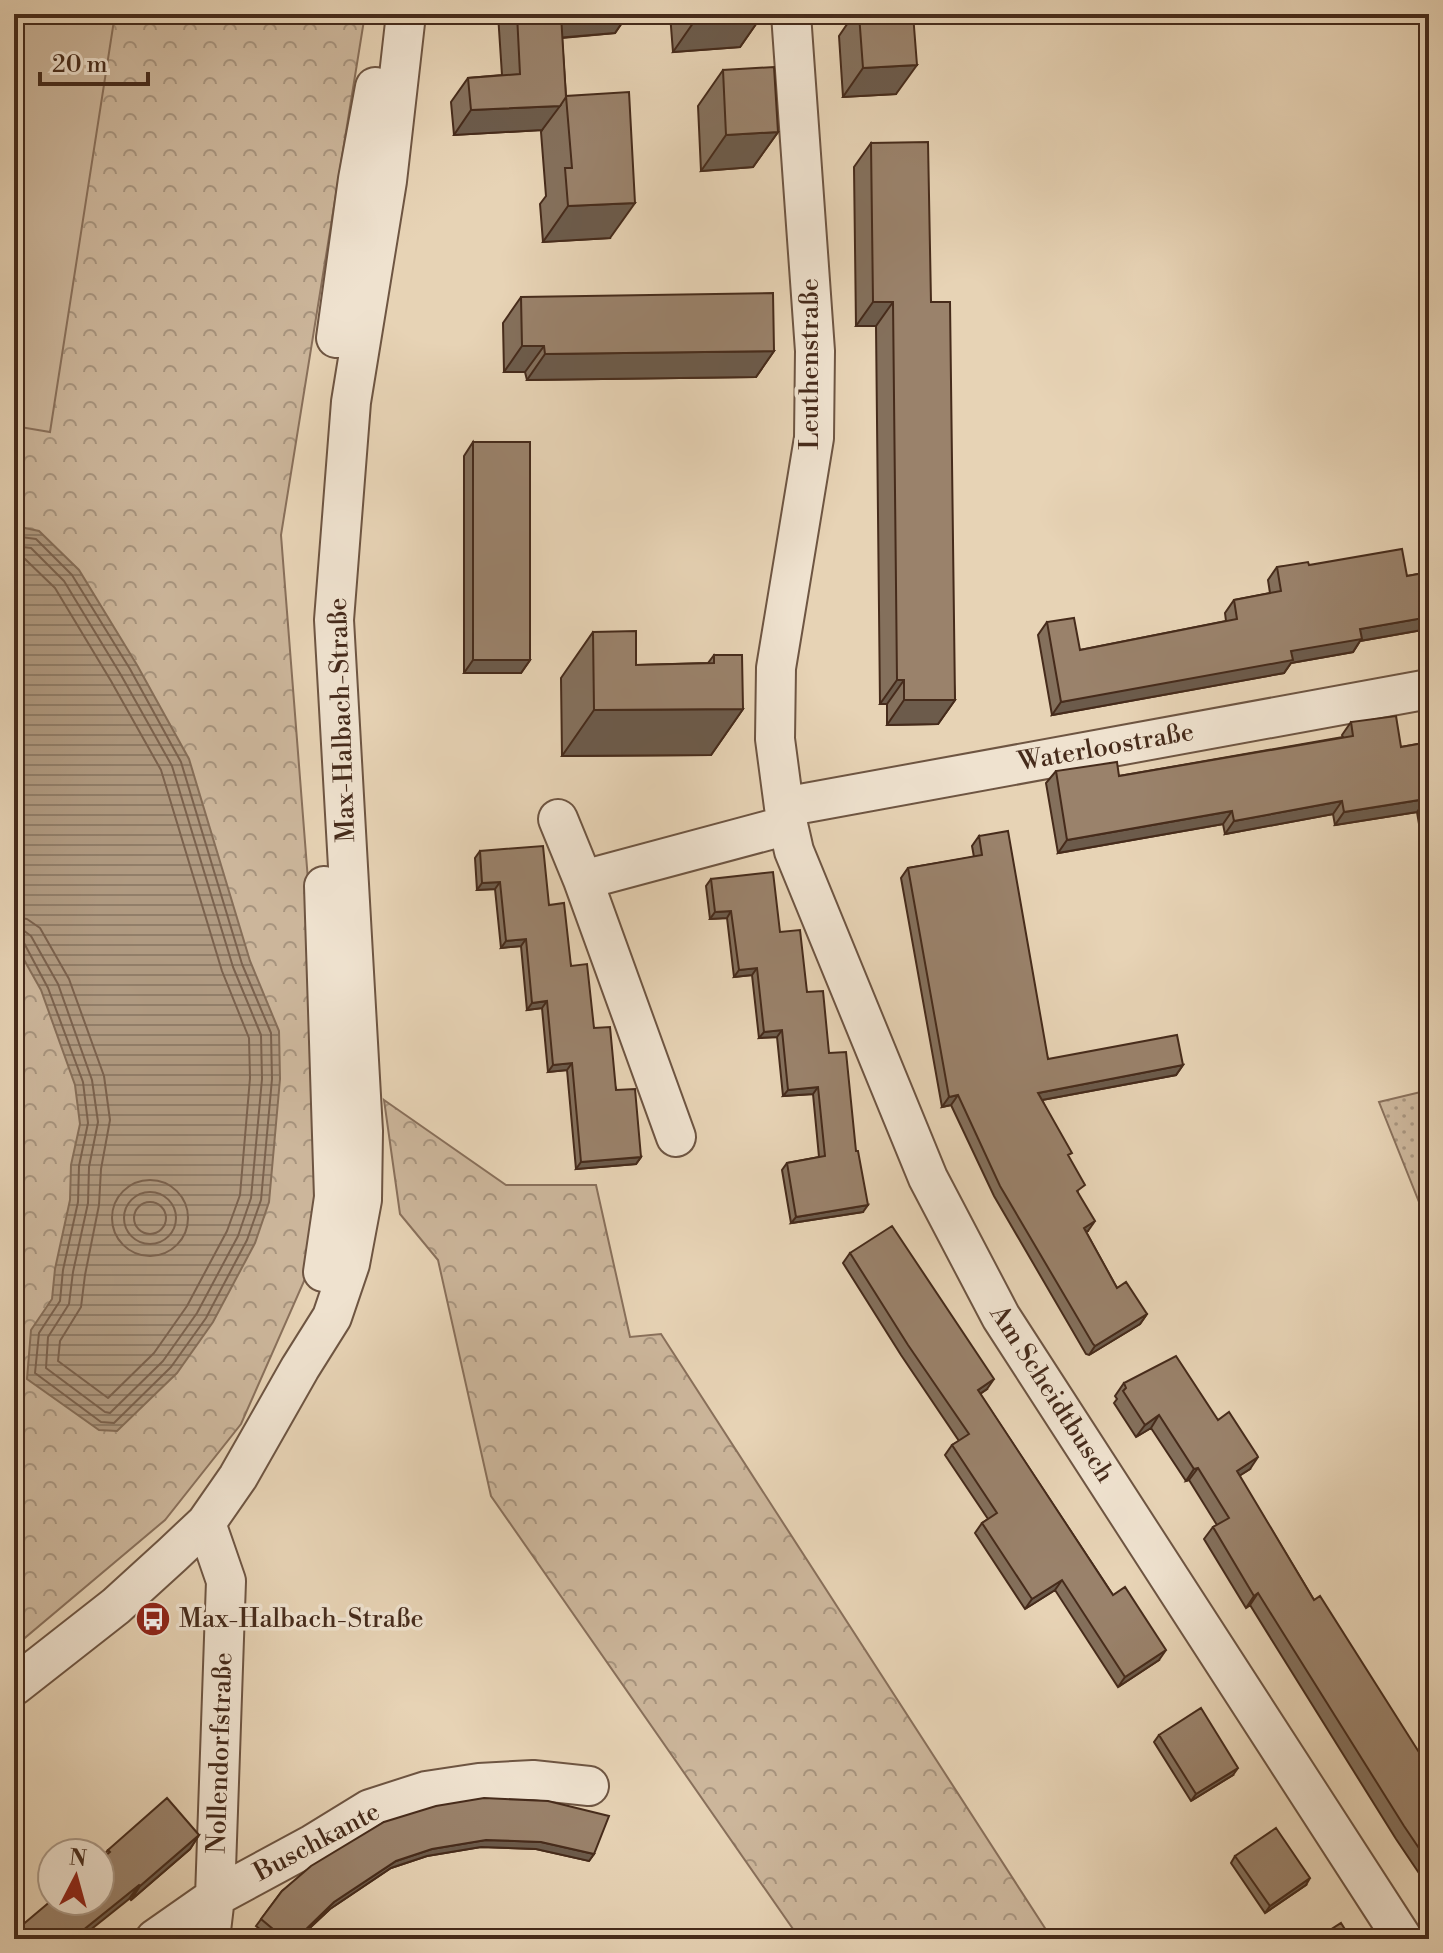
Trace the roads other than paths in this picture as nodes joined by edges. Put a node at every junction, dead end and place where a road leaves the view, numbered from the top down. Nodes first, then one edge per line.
1 (389, 14) edge
2 (406, 14) edge
3 (791, 14) edge
4 (1429, 689) edge
5 (786, 816) junction
6 (558, 819) dead end
7 (583, 880) junction
8 (676, 1137) dead end
9 (300, 1368) junction
10 (206, 1523) junction
11 (14, 1686) edge
12 (589, 1786) dead end
13 (215, 1897) junction
14 (155, 1939) edge
15 (210, 1939) edge
16 (1403, 1939) edge

1 - 9 street, Max-Halbach-Straße
2 - 9 street, Max-Halbach-Straße
3 - 5 street, Leuthenstraße
4 - 5 street, Waterloostraße
5 - 7 street, Waterloostraße
5 - 16 street, Am Scheidtbusch
6 - 7 street
7 - 8 street
9 - 10 street, Max-Halbach-Straße
10 - 11 street, Max-Halbach-Straße
10 - 13 street, Nollendorfstraße
12 - 13 street, Buschkante
13 - 14 street, Buschkante
13 - 15 street, Nollendorfstraße

